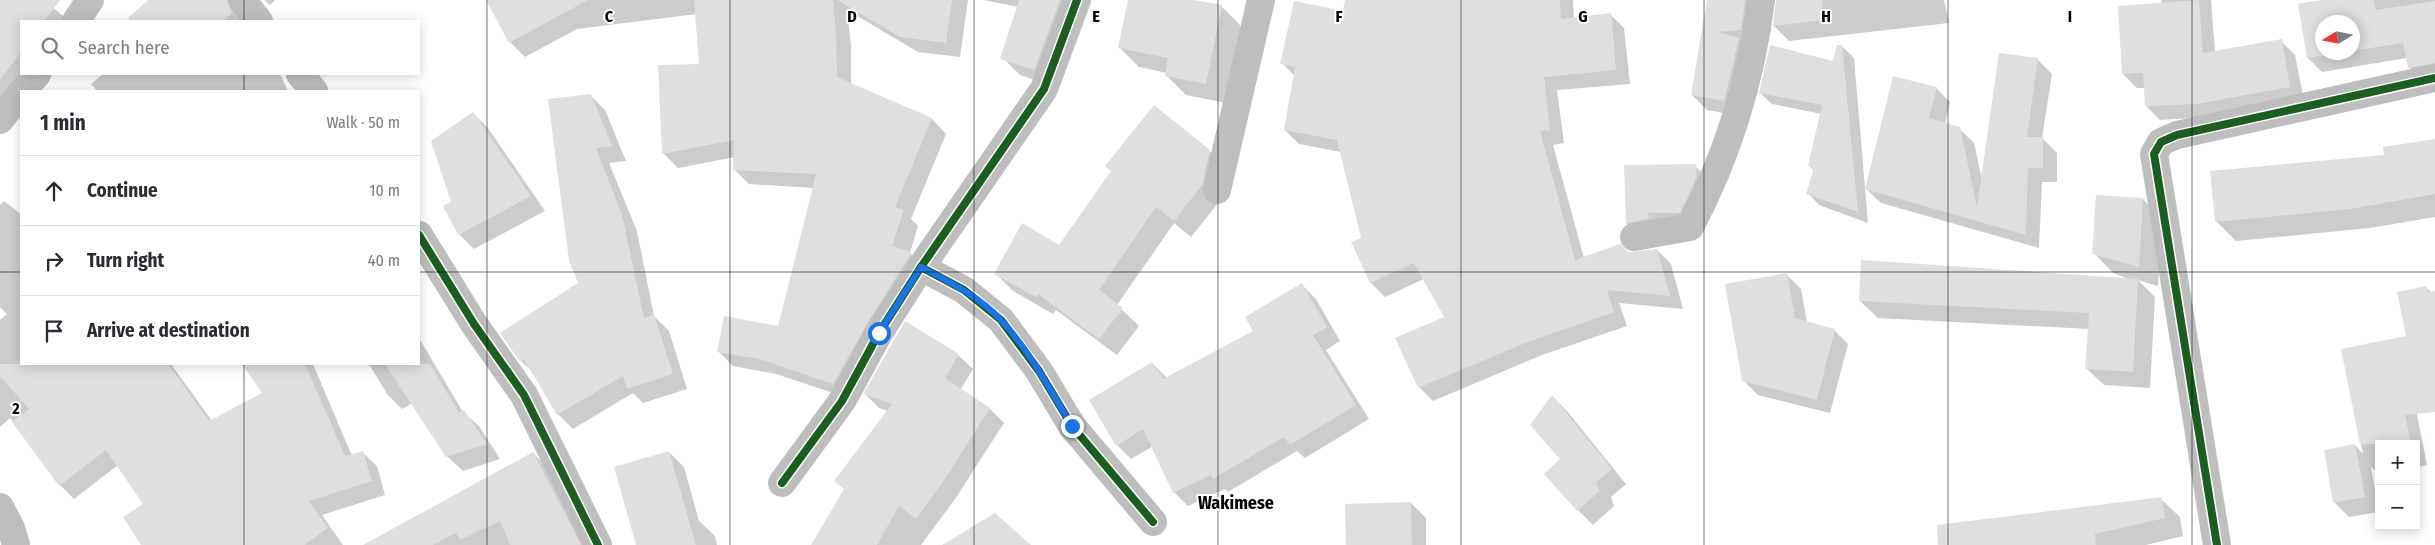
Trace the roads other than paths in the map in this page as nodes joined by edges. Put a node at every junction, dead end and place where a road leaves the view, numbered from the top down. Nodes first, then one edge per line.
1 (90, 0) edge
2 (242, 0) edge
3 (1077, 0) edge
4 (1261, 0) edge
5 (1761, 0) edge
6 (77, 20) edge
7 (258, 20) edge
8 (36, 75) edge
9 (301, 75) edge
10 (2435, 78) edge
11 (24, 90) edge
12 (313, 90) edge
13 (20, 95) edge
14 (0, 120) edge
15 (1217, 190) dead end
16 (420, 237) edge
17 (1634, 237) dead end
18 (921, 267) junction
19 (782, 483) dead end
20 (0, 507) edge
21 (1153, 522) dead end
22 (16, 545) edge
23 (598, 545) edge
24 (2217, 545) edge

1 - 6 street
2 - 7 street
3 - 18 street
4 - 15 street
5 - 17 street
8 - 11 street
9 - 12 street
10 - 24 street
13 - 14 street
16 - 23 street
18 - 19 street
18 - 21 street
20 - 22 street

